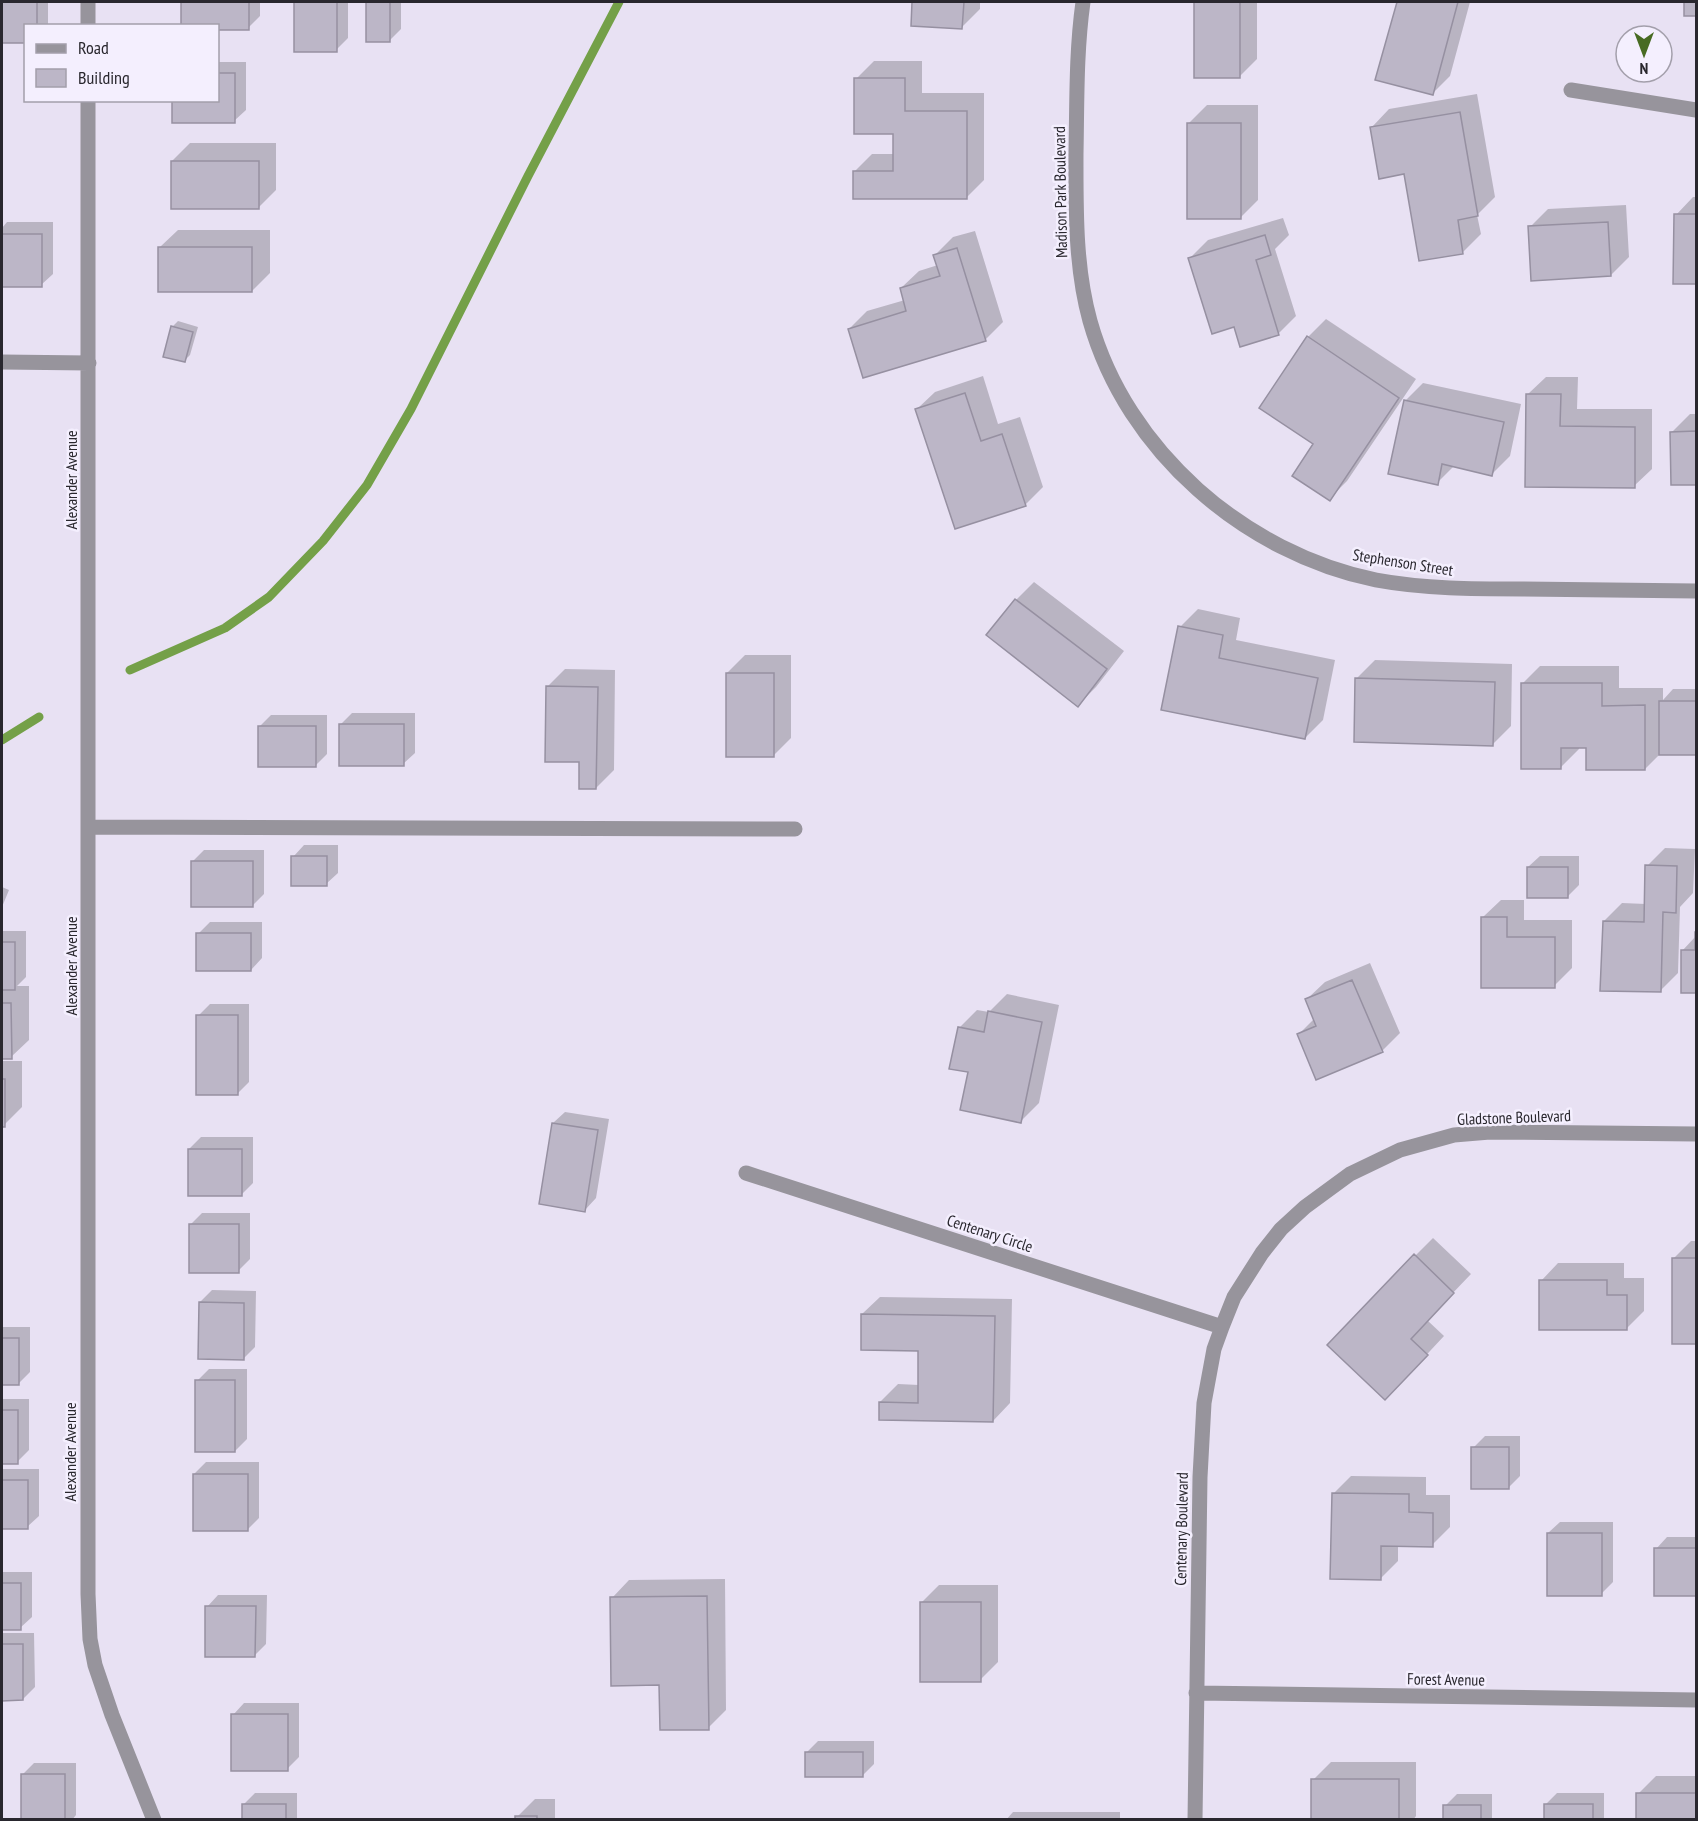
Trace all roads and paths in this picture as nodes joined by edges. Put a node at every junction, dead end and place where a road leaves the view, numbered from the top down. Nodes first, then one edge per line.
1 (88, 2) edge
2 (1083, 2) edge
3 (88, 24) edge
4 (1571, 90) dead end
5 (88, 102) edge
6 (1696, 110) edge
7 (2, 362) edge
8 (89, 363) junction
9 (1151, 438) joint
10 (1696, 591) edge
11 (89, 827) junction
12 (795, 829) dead end
13 (1696, 1134) edge
14 (746, 1173) dead end
15 (1262, 1252) joint
16 (1222, 1327) junction
17 (1196, 1693) junction
18 (1696, 1700) edge
19 (154, 1820) edge
20 (1195, 1820) edge

1 - 3 street
2 - 9 street, Madison Park Boulevard
4 - 6 street
5 - 8 street, Alexander Avenue
7 - 8 street
8 - 11 street, Alexander Avenue
9 - 10 street, Stephenson Street
11 - 12 street
11 - 19 street, Alexander Avenue
13 - 15 street, Gladstone Boulevard
14 - 16 street, Centenary Circle
15 - 16 street, Centenary Boulevard
16 - 17 street, Centenary Boulevard
17 - 18 street, Forest Avenue
17 - 20 street, Centenary Boulevard

